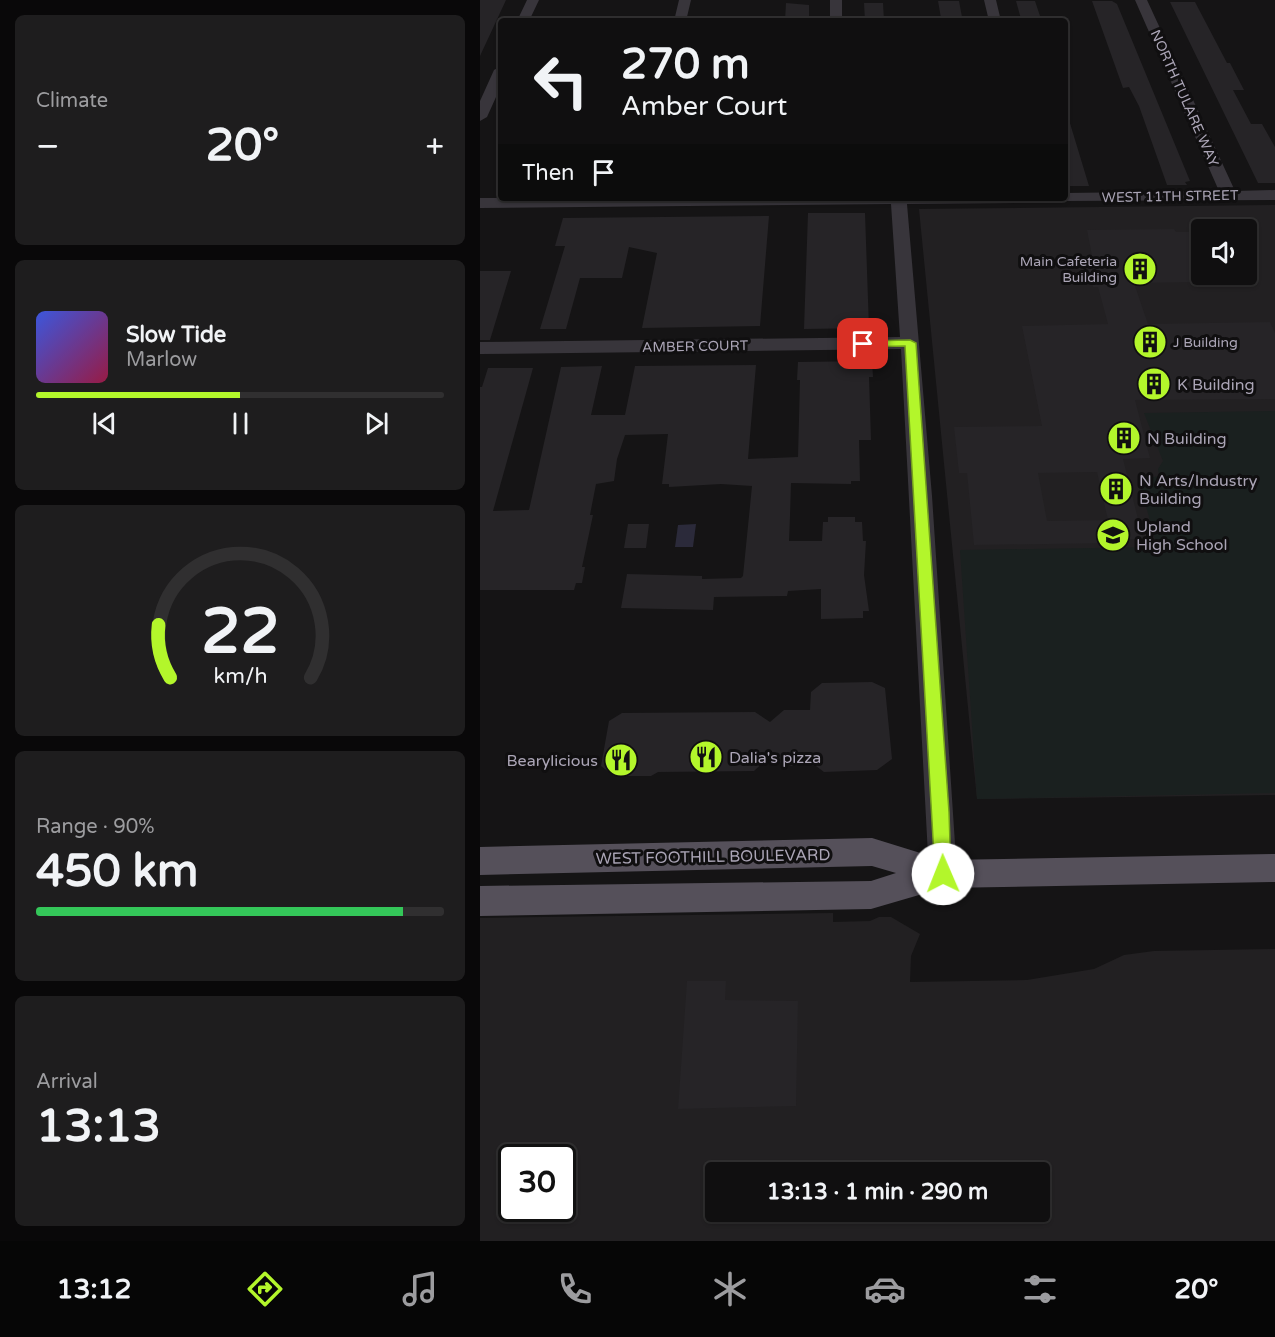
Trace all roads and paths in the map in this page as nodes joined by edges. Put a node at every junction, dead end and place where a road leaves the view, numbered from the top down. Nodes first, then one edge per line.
1 (533, 0) edge
2 (685, 0) edge
3 (836, 0) edge
4 (990, 0) edge
5 (1141, 0) edge
6 (524, 18) edge
7 (681, 18) edge
8 (836, 18) edge
9 (994, 18) edge
10 (498, 77) edge
11 (480, 117) edge
12 (1229, 195) junction
13 (1275, 195) edge
14 (1068, 198) edge
15 (586, 201) edge
16 (899, 201) edge
17 (480, 203) edge
18 (910, 343) junction
19 (480, 348) edge
20 (480, 861) edge
21 (1275, 868) edge
22 (943, 874) junction
23 (480, 901) edge

1 - 6 street
2 - 7 street
3 - 8 street
4 - 9 street
5 - 12 street, NORTH TULARE WAY
10 - 11 street
12 - 13 street, WEST 11TH STREET
12 - 14 street, WEST 11TH STREET
15 - 17 street
16 - 18 street
18 - 19 street, AMBER COURT
18 - 22 street
20 - 22 main road, WEST FOOTHILL BOULEVARD
21 - 22 main road, WEST FOOTHILL BOULEVARD
22 - 23 main road, WEST FOOTHILL BOULEVARD

